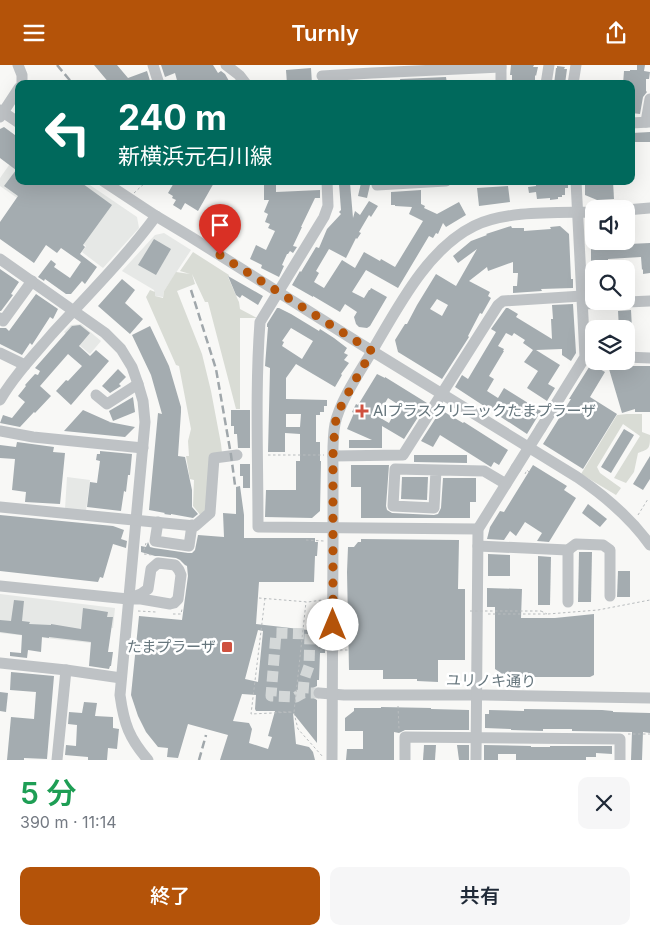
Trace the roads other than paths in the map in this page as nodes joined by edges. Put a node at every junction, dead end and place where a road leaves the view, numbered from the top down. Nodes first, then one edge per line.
1 (18, 65) edge
2 (153, 65) edge
3 (226, 65) edge
4 (549, 65) edge
5 (576, 65) edge
6 (501, 66) edge
7 (372, 69) edge
8 (322, 75) edge
9 (22, 80) edge
10 (158, 80) edge
11 (242, 80) edge
12 (501, 80) edge
13 (547, 80) edge
14 (574, 80) edge
15 (15, 94) edge
16 (650, 99) edge
17 (1, 113) edge
18 (15, 121) edge
19 (648, 122) edge
20 (635, 123) edge
21 (109, 185) edge
22 (327, 185) edge
23 (576, 185) edge
24 (650, 208) edge
25 (635, 209) edge
26 (577, 212) junction
27 (585, 212) edge
28 (156, 216) junction
29 (0, 259) edge
30 (32, 281) junction
31 (278, 292) junction
32 (582, 300) junction
33 (650, 301) edge
34 (74, 310) junction
35 (0, 318) edge
36 (585, 321) edge
37 (372, 351) junction
38 (0, 353) edge
39 (635, 357) edge
40 (650, 358) edge
41 (585, 364) edge
42 (25, 365) junction
43 (138, 384) junction
44 (442, 394) junction
45 (96, 395) dead end
46 (0, 400) edge
47 (0, 431) edge
48 (143, 448) junction
49 (238, 455) dead end
50 (329, 455) junction
51 (436, 470) junction
52 (506, 484) junction
53 (0, 507) edge
54 (136, 519) junction
55 (158, 521) junction
56 (176, 523) junction
57 (192, 525) junction
58 (333, 528) junction
59 (478, 529) junction
60 (173, 544) junction
61 (650, 545) edge
62 (478, 546) junction
63 (568, 550) junction
64 (0, 586) edge
65 (610, 596) dead end
66 (128, 599) junction
67 (568, 602) dead end
68 (0, 663) edge
69 (66, 670) junction
70 (121, 678) junction
71 (319, 693) tunnel mouth
72 (332, 693) junction
73 (477, 695) junction
74 (650, 698) edge
75 (476, 738) junction
76 (327, 759) edge
77 (57, 760) edge
78 (148, 760) edge
79 (405, 760) edge
80 (476, 760) edge
81 (620, 760) edge

1 - 9 street
2 - 10 street
3 - 11 street
4 - 13 street
5 - 14 street
6 - 7 street
6 - 12 street
7 - 8 street
15 - 17 street
16 - 19 street
17 - 18 street
19 - 20 street
21 - 28 street
22 - 31 street
23 - 26 street
24 - 25 street
26 - 27 street
26 - 32 street
26 - 37 street
28 - 31 street
28 - 34 street
29 - 30 street
30 - 34 street
30 - 35 street
31 - 37 street
31 - 58 street
32 - 33 street
32 - 36 street
32 - 44 street
34 - 42 street
34 - 43 street
37 - 44 street
37 - 50 street
38 - 42 street
39 - 40 street
41 - 52 street, bridge
42 - 46 street
43 - 45 street
43 - 48 street
44 - 50 street
44 - 61 street
47 - 48 street
48 - 54 street
49 - 57 street
50 - 58 street
51 - 51 street
51 - 52 street
52 - 59 street
53 - 54 street
54 - 55 street
54 - 66 street
55 - 56 street
55 - 60 street
56 - 57 street
56 - 60 street
57 - 60 street
58 - 59 street
58 - 72 street
59 - 62 street
62 - 63 street
62 - 73 street
63 - 65 street
63 - 67 street
64 - 66 street
66 - 66 street
66 - 70 street
68 - 69 street
69 - 70 street
69 - 77 street
70 - 78 street
71 - 72 street, ユリノキ通り
72 - 73 street, ユリノキ通り
72 - 76 street
73 - 74 street, ユリノキ通り
73 - 75 street
75 - 79 street
75 - 80 street
75 - 81 street

